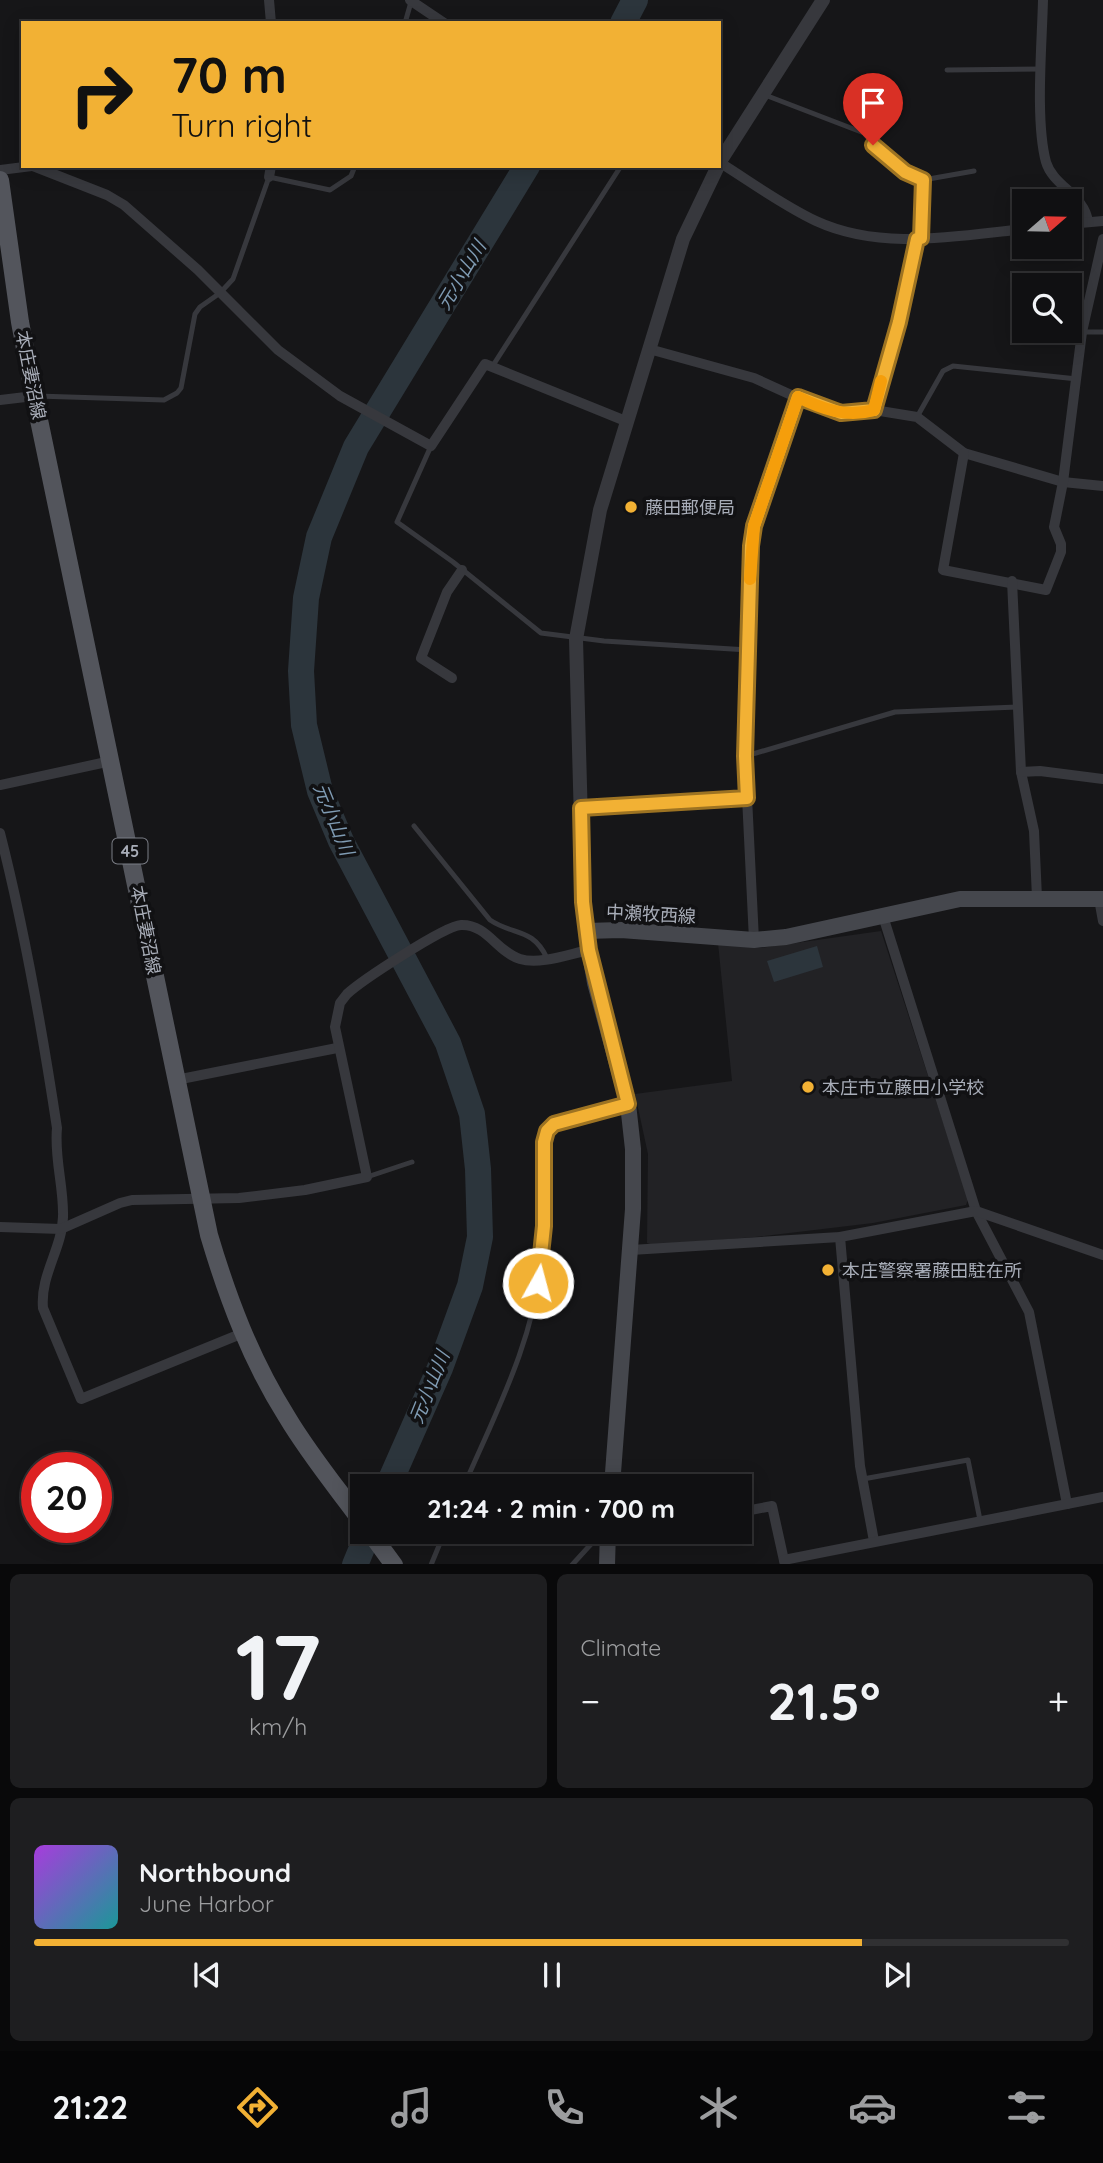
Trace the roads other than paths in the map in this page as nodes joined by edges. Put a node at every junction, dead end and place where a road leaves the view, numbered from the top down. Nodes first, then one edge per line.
1 (269, 0) edge
2 (411, 0) edge
3 (823, 0) edge
4 (1043, 0) edge
5 (271, 21) edge
6 (406, 21) edge
7 (441, 21) edge
8 (1042, 69) junction
9 (947, 70) dead end
10 (762, 93) junction
11 (721, 160) edge
12 (721, 164) edge
13 (21, 167) edge
14 (37, 168) edge
15 (354, 168) edge
16 (620, 168) edge
17 (717, 168) edge
18 (0, 170) edge
19 (974, 170) dead end
20 (270, 171) edge
21 (0, 180) edge
22 (923, 180) junction
23 (1103, 221) edge
24 (1088, 222) junction
25 (1082, 223) edge
26 (1012, 230) edge
27 (919, 238) junction
28 (1103, 239) edge
29 (220, 293) junction
30 (1082, 332) joint
31 (1103, 332) edge
32 (1081, 343) edge
33 (649, 349) junction
34 (492, 367) junction
35 (1077, 379) junction
36 (34, 396) junction
37 (798, 397) junction
38 (0, 400) edge
39 (874, 410) junction
40 (917, 417) junction
41 (628, 422) junction
42 (431, 446) junction
43 (964, 453) junction
44 (1063, 482) junction
45 (1103, 486) edge
46 (461, 570) junction
47 (1012, 581) junction
48 (576, 639) junction
49 (749, 650) junction
50 (452, 678) dead end
51 (1017, 707) junction
52 (745, 756) junction
53 (111, 761) junction
54 (1021, 772) junction
55 (1103, 779) edge
56 (0, 785) edge
57 (747, 798) junction
58 (581, 808) junction
59 (414, 826) dead end
60 (0, 833) edge
61 (1037, 898) junction
62 (1101, 899) edge
63 (883, 916) junction
64 (1103, 921) edge
65 (586, 931) junction
66 (754, 940) junction
67 (589, 950) junction
68 (547, 958) junction
69 (337, 1048) junction
70 (176, 1080) junction
71 (628, 1104) junction
72 (412, 1162) dead end
73 (367, 1177) junction
74 (202, 1200) junction
75 (976, 1211) junction
76 (0, 1227) edge
77 (61, 1229) junction
78 (840, 1237) junction
79 (631, 1250) junction
80 (1103, 1255) edge
81 (243, 1334) junction
82 (469, 1474) edge
83 (613, 1474) edge
84 (863, 1479) junction
85 (1103, 1497) edge
86 (1067, 1504) junction
87 (350, 1505) edge
88 (752, 1510) edge
89 (980, 1520) junction
90 (874, 1541) junction
91 (379, 1544) edge
92 (439, 1544) edge
93 (592, 1544) edge
94 (606, 1544) edge
95 (785, 1562) edge
96 (394, 1564) edge
97 (431, 1564) edge
98 (572, 1564) edge
99 (607, 1564) edge

1 - 5 street
2 - 6 lane
2 - 7 street
3 - 10 street
4 - 8 street
8 - 9 lane
8 - 24 street
10 - 11 street
10 - 22 lane
12 - 27 street
13 - 18 street
14 - 29 street
15 - 20 lane
16 - 34 lane
17 - 33 street
19 - 22 lane
20 - 29 lane
21 - 36 main road, 本庄妻沼線 / 45
22 - 27 lane
23 - 24 street
24 - 25 street
26 - 27 street
27 - 39 street
28 - 30 street
29 - 36 lane
29 - 42 street
30 - 31 lane
32 - 35 street
33 - 37 street
33 - 41 street
34 - 41 street
34 - 42 street
35 - 40 lane
35 - 44 street
36 - 38 street
36 - 53 main road, 本庄妻沼線 / 45
37 - 39 street
37 - 49 street
39 - 40 street
40 - 43 street
41 - 48 street
42 - 46 lane
43 - 44 street
43 - 47 street
44 - 45 street
44 - 47 street
46 - 48 lane
46 - 50 street
47 - 51 street
48 - 49 lane
48 - 58 street
49 - 52 street
51 - 52 lane
51 - 54 street
52 - 57 street
53 - 56 street
53 - 70 main road, 本庄妻沼線 / 45
54 - 55 street
54 - 61 street
57 - 58 lane
57 - 66 street
58 - 65 street
59 - 68 lane
60 - 77 street
61 - 62 main road, 中瀬牧西線
61 - 63 main road, 中瀬牧西線
62 - 64 street
63 - 66 main road, 中瀬牧西線
63 - 75 street
65 - 66 main road, 中瀬牧西線
65 - 67 main road, 中瀬牧西線
67 - 68 street
67 - 71 main road, 中瀬牧西線
68 - 69 street
69 - 70 street
69 - 73 street
70 - 74 main road, 本庄妻沼線 / 45
71 - 79 main road, 中瀬牧西線
71 - 82 lane
72 - 73 lane
73 - 74 street
74 - 77 street
74 - 81 main road, 本庄妻沼線 / 45
75 - 78 street
75 - 80 street
75 - 86 street
76 - 77 street
77 - 81 street
78 - 79 street
78 - 84 street
79 - 83 main road, 中瀬牧西線
81 - 87 main road, 本庄妻沼線 / 45
84 - 89 lane
84 - 90 street
85 - 86 street
86 - 89 street
88 - 95 street
89 - 90 street
90 - 95 street
91 - 96 main road
92 - 97 lane
93 - 98 lane
94 - 99 main road

